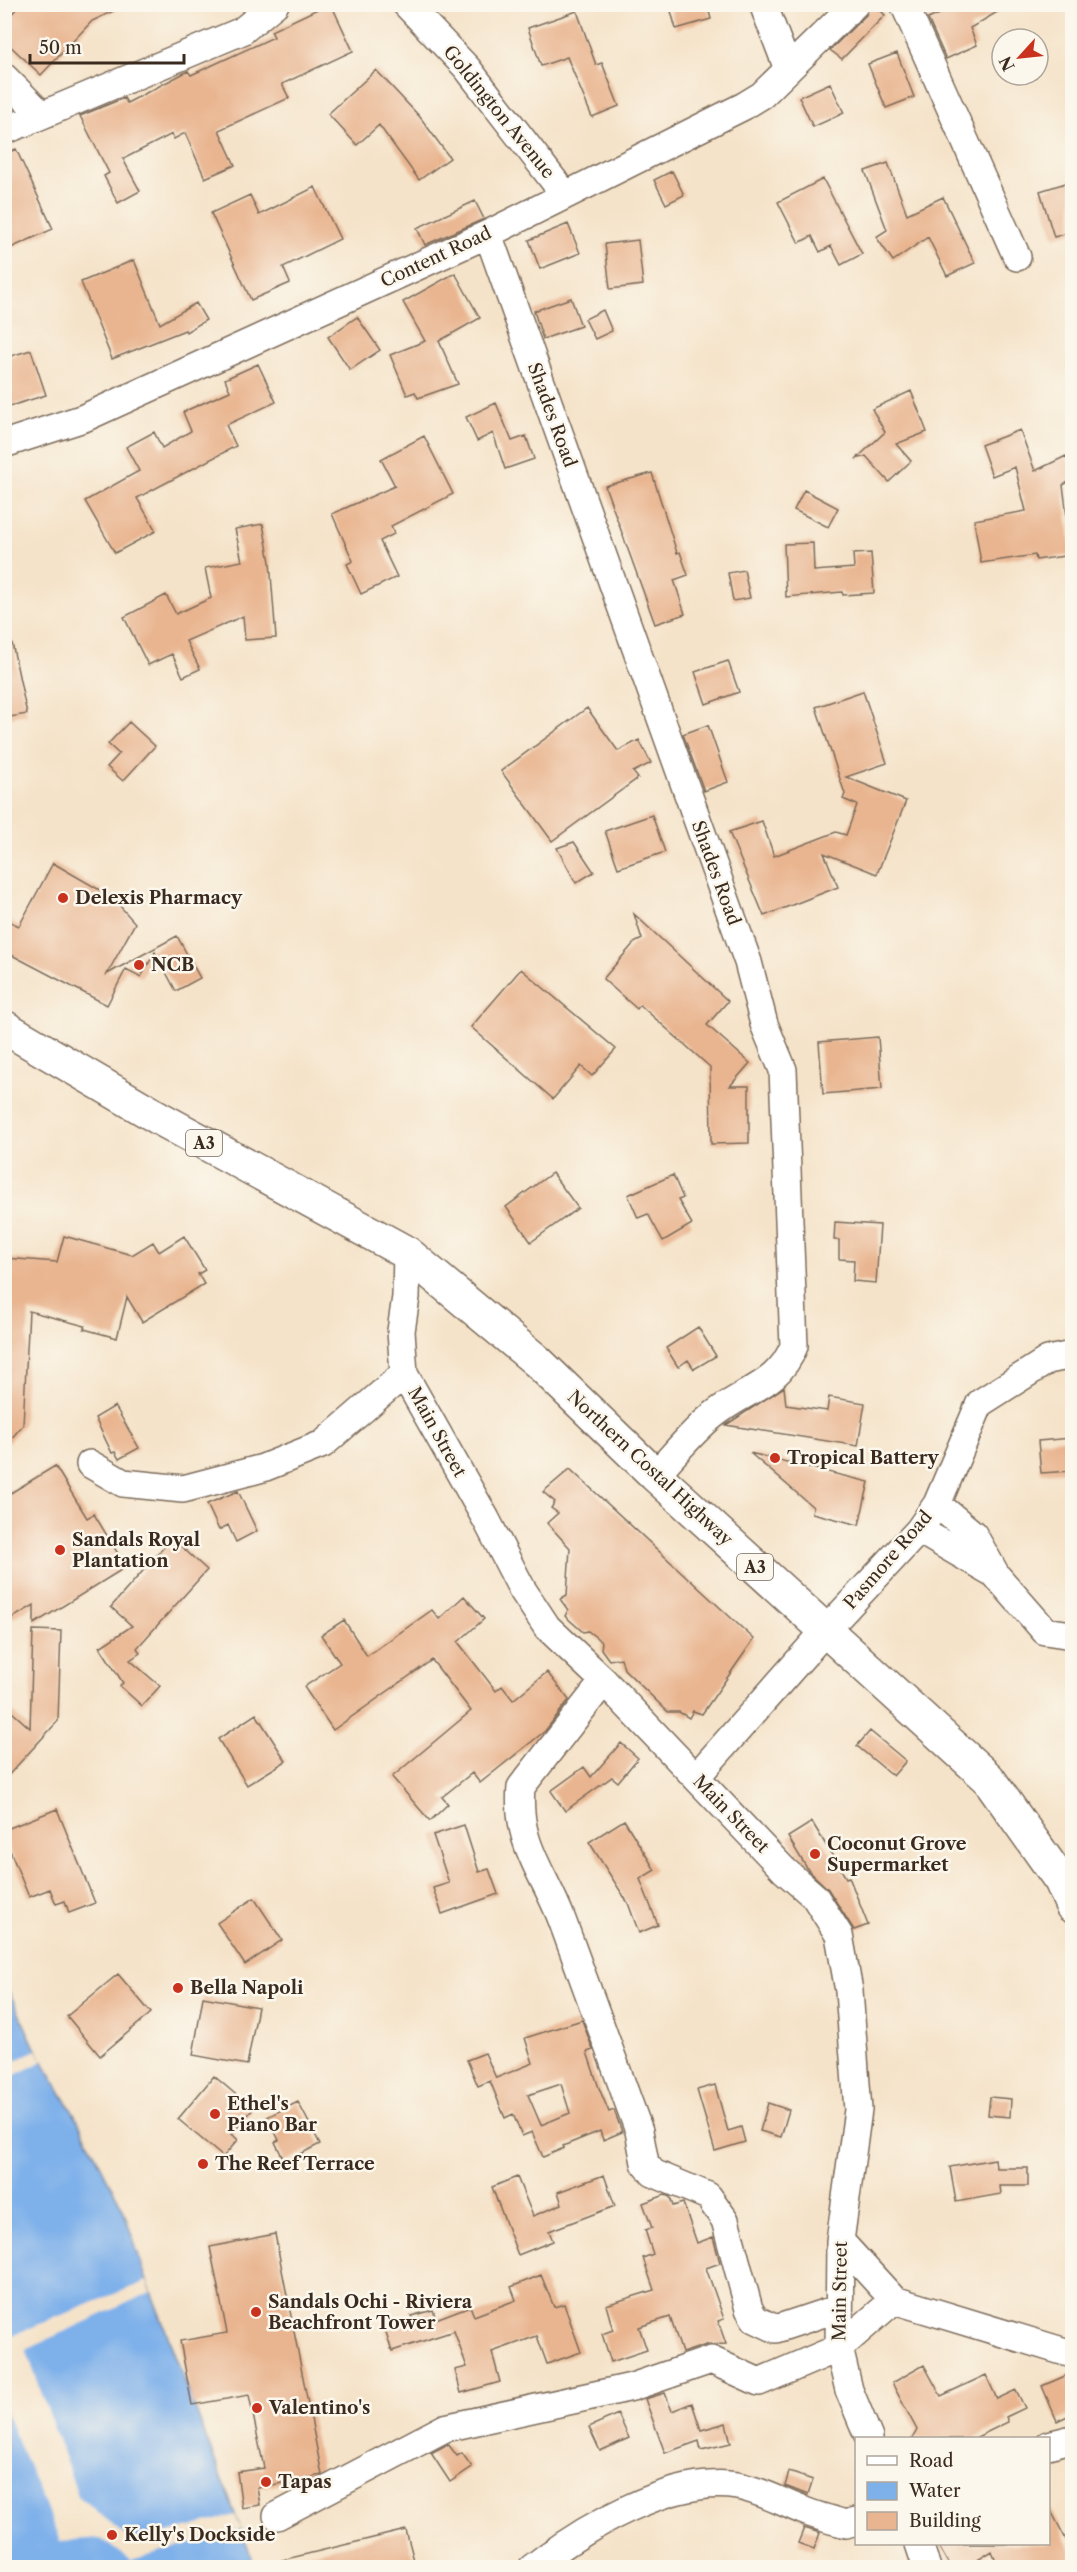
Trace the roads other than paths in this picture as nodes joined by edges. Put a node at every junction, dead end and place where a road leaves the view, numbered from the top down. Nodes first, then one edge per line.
1 (275, 4) edge
2 (406, 4) edge
3 (763, 4) edge
4 (855, 4) edge
5 (904, 4) edge
6 (788, 69) junction
7 (4, 77) edge
8 (42, 115) junction
9 (4, 131) edge
10 (565, 195) junction
11 (488, 234) junction
12 (1017, 257) dead end
13 (4, 444) edge
14 (4, 1027) edge
15 (407, 1253) junction
16 (1072, 1354) edge
17 (404, 1374) junction
18 (90, 1464) dead end
19 (655, 1475) junction
20 (937, 1504) junction
21 (919, 1530) junction
22 (995, 1574) junction
23 (825, 1631) junction
24 (1072, 1635) edge
25 (604, 1681) junction
26 (696, 1777) junction
27 (1072, 1906) edge
28 (840, 2241) junction
29 (894, 2300) junction
30 (839, 2308) junction
31 (839, 2348) junction
32 (1072, 2354) edge
33 (868, 2437) edge
34 (1072, 2439) edge
35 (1050, 2444) edge
36 (277, 2516) dead end
37 (855, 2521) edge
38 (919, 2545) edge
39 (532, 2568) edge
40 (927, 2568) edge

1 - 8 street
2 - 10 street, Goldington Avenue
3 - 6 street
4 - 6 street, Content Road
5 - 12 street
6 - 10 street, Content Road
7 - 8 street
8 - 9 street
10 - 11 street, Content Road
11 - 13 street, Content Road
11 - 19 street, Shades Road
14 - 15 main road, A3
15 - 17 street, Main Street
15 - 19 main road, Northern Costal Highway / A3
16 - 20 street, Pasmore Road
17 - 18 street
17 - 25 street, Main Street
19 - 23 main road, Northern Costal Highway / A3
20 - 21 street, Pasmore Road
20 - 22 street
21 - 22 street
21 - 23 street, Pasmore Road
22 - 24 street
23 - 26 street, Pasmore Road
23 - 27 main road, Northern Costal Highway / A3
25 - 26 street, Main Street
25 - 30 street
26 - 28 street, Main Street
28 - 29 street
28 - 30 street, Main Street
29 - 31 street
29 - 32 street
30 - 31 street, Main Street
31 - 33 street, Main Street
31 - 36 street
34 - 35 street
37 - 39 street
38 - 40 street

